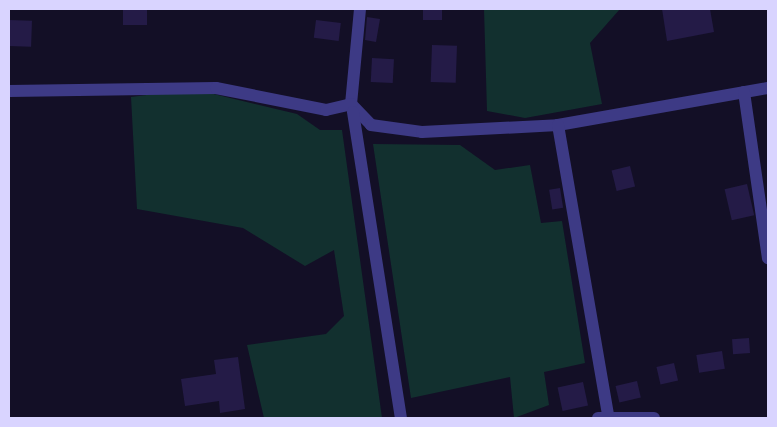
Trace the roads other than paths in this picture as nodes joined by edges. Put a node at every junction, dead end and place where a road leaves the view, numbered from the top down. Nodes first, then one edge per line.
1 (360, 9) edge
2 (768, 88) edge
3 (9, 90) edge
4 (744, 92) junction
5 (352, 108) junction
6 (558, 125) junction
7 (768, 258) edge
8 (603, 417) edge
9 (402, 418) edge
10 (654, 418) edge

1 - 5 street
2 - 4 street
3 - 5 street
4 - 6 street
4 - 7 street
5 - 6 street
5 - 9 street
6 - 8 street
8 - 10 street

